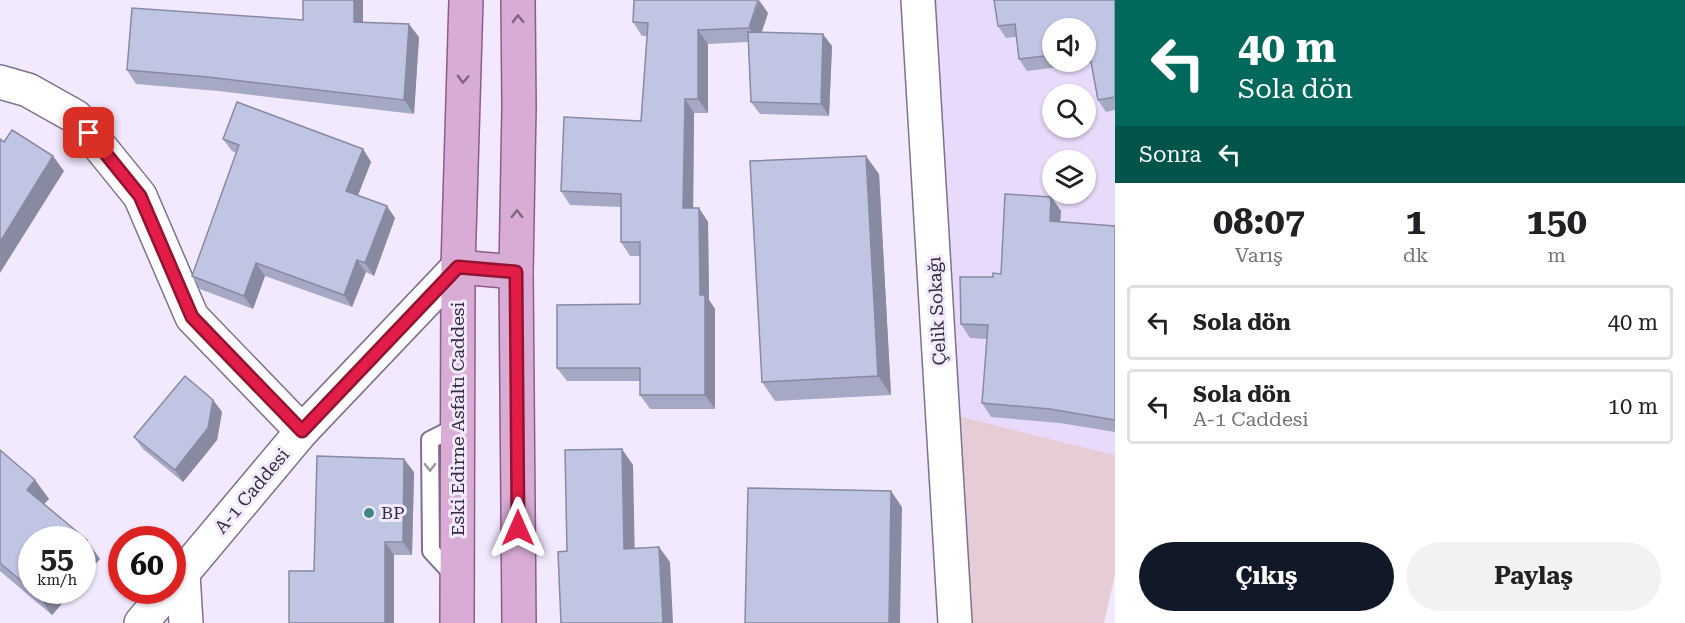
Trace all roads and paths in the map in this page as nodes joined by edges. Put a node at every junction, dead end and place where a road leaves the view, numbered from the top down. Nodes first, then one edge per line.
1 (466, 0) edge
2 (518, 0) edge
3 (918, 0) edge
4 (0, 82) edge
5 (458, 267) junction
6 (516, 272) junction
7 (302, 431) junction
8 (186, 571) edge
9 (158, 604) edge
10 (181, 604) edge
11 (141, 623) edge
12 (186, 623) edge
13 (457, 623) edge
14 (519, 623) edge
15 (955, 623) edge

1 -> 5 main road, Eski Edirne Asfaltı Caddesi
6 -> 2 main road
3 - 15 street, Çelik Sokağı
4 - 7 street
5 - 6 main road
5 - 7 street, A-1 Caddesi
5 -> 13 main road, Eski Edirne Asfaltı Caddesi
6 - 14 main road
7 - 8 street, A-1 Caddesi
9 - 11 street, A-1 Caddesi
10 - 12 street

